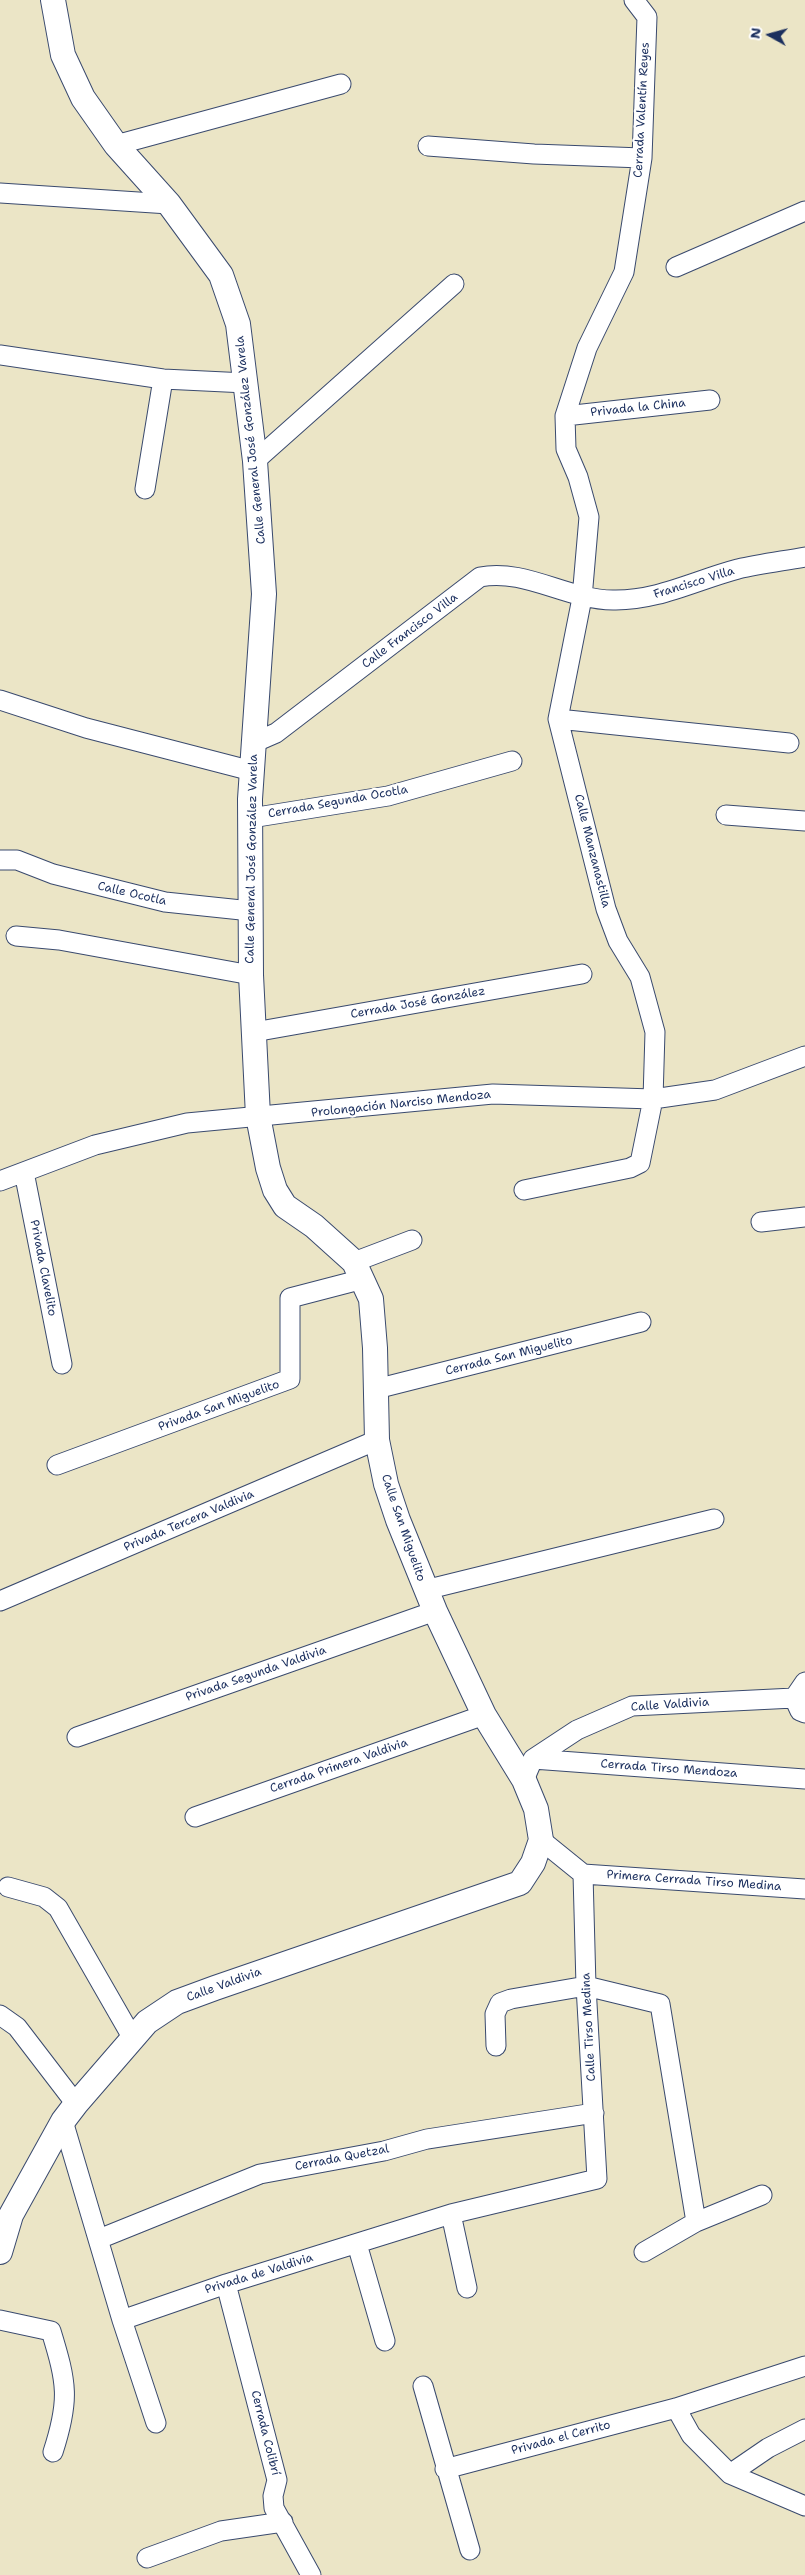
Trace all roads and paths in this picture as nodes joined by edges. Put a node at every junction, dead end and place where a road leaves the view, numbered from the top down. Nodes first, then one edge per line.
1 (53, 0) edge
2 (634, 0) edge
3 (341, 84) dead end
4 (116, 145) junction
5 (428, 146) dead end
6 (642, 158) junction
7 (0, 193) edge
8 (169, 204) junction
9 (805, 211) edge
10 (676, 266) dead end
11 (454, 284) dead end
12 (0, 355) edge
13 (163, 379) junction
14 (246, 383) junction
15 (710, 400) dead end
16 (565, 416) junction
17 (256, 461) junction
18 (145, 489) dead end
19 (805, 557) edge
20 (582, 598) junction
21 (0, 700) edge
22 (558, 719) junction
23 (253, 743) junction
24 (789, 743) dead end
25 (512, 761) dead end
26 (252, 771) junction
27 (726, 815) dead end
28 (250, 818) junction
29 (805, 821) edge
30 (9, 860) edge
31 (251, 911) junction
32 (16, 936) dead end
33 (582, 974) dead end
34 (250, 975) junction
35 (254, 1032) junction
36 (805, 1056) edge
37 (652, 1099) junction
38 (258, 1116) junction
39 (24, 1172) junction
40 (0, 1181) edge
41 (524, 1190) dead end
42 (805, 1217) edge
43 (761, 1222) dead end
44 (412, 1240) dead end
45 (359, 1271) junction
46 (641, 1322) dead end
47 (62, 1364) dead end
48 (376, 1390) junction
49 (377, 1440) junction
50 (57, 1466) dead end
51 (714, 1519) dead end
52 (425, 1590) junction
53 (0, 1601) edge
54 (435, 1611) junction
55 (805, 1682) edge
56 (800, 1705) edge
57 (484, 1715) junction
58 (77, 1737) dead end
59 (529, 1769) junction
60 (805, 1779) edge
61 (194, 1817) dead end
62 (541, 1840) junction
63 (583, 1874) junction
64 (8, 1887) dead end
65 (805, 1889) edge
66 (586, 1986) junction
67 (0, 2015) edge
68 (132, 2037) junction
69 (496, 2046) dead end
70 (70, 2112) junction
71 (594, 2113) junction
72 (597, 2179) joint
73 (762, 2195) dead end
74 (451, 2214) junction
75 (696, 2222) junction
76 (100, 2239) junction
77 (357, 2244) junction
78 (0, 2252) edge
79 (644, 2252) dead end
80 (226, 2284) junction
81 (467, 2288) dead end
82 (0, 2320) edge
83 (122, 2320) junction
84 (385, 2341) dead end
85 (805, 2366) edge
86 (423, 2386) dead end
87 (676, 2408) junction
88 (156, 2424) dead end
89 (805, 2429) edge
90 (53, 2452) dead end
91 (446, 2469) junction
92 (730, 2474) junction
93 (805, 2506) edge
94 (282, 2522) junction
95 (470, 2550) dead end
96 (147, 2558) dead end
97 (311, 2575) edge

1 - 4 street, Calle General José González Varela
2 - 6 street, Cerrada Valentín Reyes
3 - 4 street
4 - 8 street, Calle General José González Varela
5 - 6 street
6 - 16 street, Cerrada Valentín Reyes
7 - 8 street
8 - 14 street, Calle General José González Varela
9 - 10 street
11 - 17 street
12 - 13 street
13 - 14 street
13 - 18 street
14 - 17 street, Calle General José González Varela
15 - 16 street, Privada la China
16 - 20 street, Cerrada Valentín Reyes
17 - 23 street, Calle General José González Varela
19 - 20 street, Francisco Villa
20 - 22 street, Calle Manzanastilla
20 - 23 street, Calle Francisco Villa
21 - 26 street
22 - 24 street
22 - 37 street, Calle Manzanastilla
23 - 26 street, Calle General José González Varela
25 - 28 street, Cerrada Segunda Ocotla
26 - 28 street, Calle General José González Varela
27 - 29 street
28 - 31 street, Calle General José González Varela
30 - 31 street, Calle Ocotla
31 - 34 street, Calle General José González Varela
32 - 34 street
33 - 35 street, Cerrada José González
34 - 35 street, Calle General José González Varela
35 - 38 street, Calle General José González Varela
36 - 37 street, Prolongación Narciso Mendoza
37 - 38 street, Prolongación Narciso Mendoza
37 - 41 street, Calle Manzanastilla
38 - 39 street, Prolongación Narciso Mendoza
38 - 45 street, Calle San Miguelito
39 - 40 street, Prolongación Narciso Mendoza
39 - 47 street, Privada Clavelito
42 - 43 street
44 - 45 street
45 - 48 street, Calle San Miguelito
45 - 50 street, Privada San Miguelito
46 - 48 street, Cerrada San Miguelito
48 - 49 street, Calle San Miguelito
49 - 52 street, Calle San Miguelito
49 - 53 street, Privada Tercera Valdivia
51 - 52 street
52 - 54 street, Calle San Miguelito
54 - 57 street, Calle San Miguelito
54 - 58 street, Privada Segunda Valdivia
55 - 56 street, Calle Valdivia
56 - 59 street, Calle Valdivia
57 - 59 street, Calle San Miguelito
57 - 61 street, Cerrada Primera Valdivia
59 - 60 street, Cerrada Tirso Mendoza
59 - 62 street, Calle San Miguelito
62 - 63 street
62 - 68 street, Calle Valdivia
63 - 65 street, Primera Cerrada Tirso Medina
63 - 66 street, Calle Tirso Medina
64 - 68 street
66 - 69 street
66 - 71 street, Calle Tirso Medina
66 - 75 street
67 - 70 street
68 - 70 street, Calle Valdivia
70 - 76 street
70 - 78 street, Calle Valdivia
71 - 72 street, Calle Tirso Medina
71 - 76 street, Cerrada Quetzal
72 - 74 street, Privada de Valdivia
73 - 75 street
74 - 77 street, Privada de Valdivia
74 - 81 street
75 - 79 street
76 - 83 street
77 - 80 street, Privada de Valdivia
77 - 84 street
80 - 83 street, Privada de Valdivia
80 - 94 street, Cerrada Colibrí
82 - 90 street
83 - 88 street
85 - 87 street, Privada el Cerrito
86 - 91 street
87 - 91 street, Privada el Cerrito
87 - 92 street
89 - 92 street
91 - 95 street
92 - 93 street
94 - 96 street
94 - 97 street, Cerrada Colibrí

